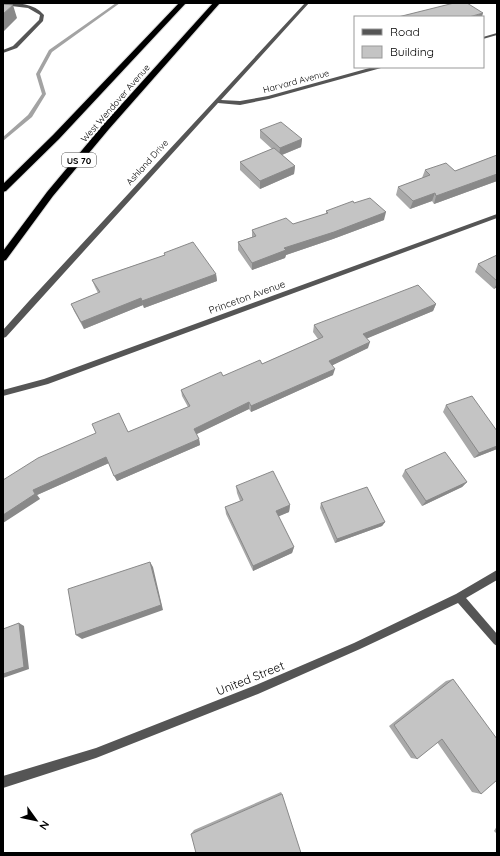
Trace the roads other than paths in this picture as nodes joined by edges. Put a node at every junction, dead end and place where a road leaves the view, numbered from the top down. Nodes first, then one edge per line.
1 (183, 3) edge
2 (217, 3) edge
3 (307, 3) edge
4 (3, 4) edge
5 (497, 34) edge
6 (484, 38) edge
7 (3, 52) edge
8 (375, 68) edge
9 (216, 101) junction
10 (3, 190) edge
11 (497, 216) edge
12 (3, 258) edge
13 (3, 336) edge
14 (3, 393) edge
15 (497, 575) edge
16 (459, 597) junction
17 (497, 641) edge
18 (3, 782) edge

1 - 10 highway, West Wendover Avenue
2 - 12 highway, West Wendover Avenue / US 70
3 - 9 street, Ashland Drive
4 - 7 street
5 - 6 street
8 - 9 street, Harvard Avenue
9 - 13 street, Ashland Drive
11 - 14 street, Princeton Avenue
15 - 16 street, United Street
16 - 17 street
16 - 18 street, United Street

